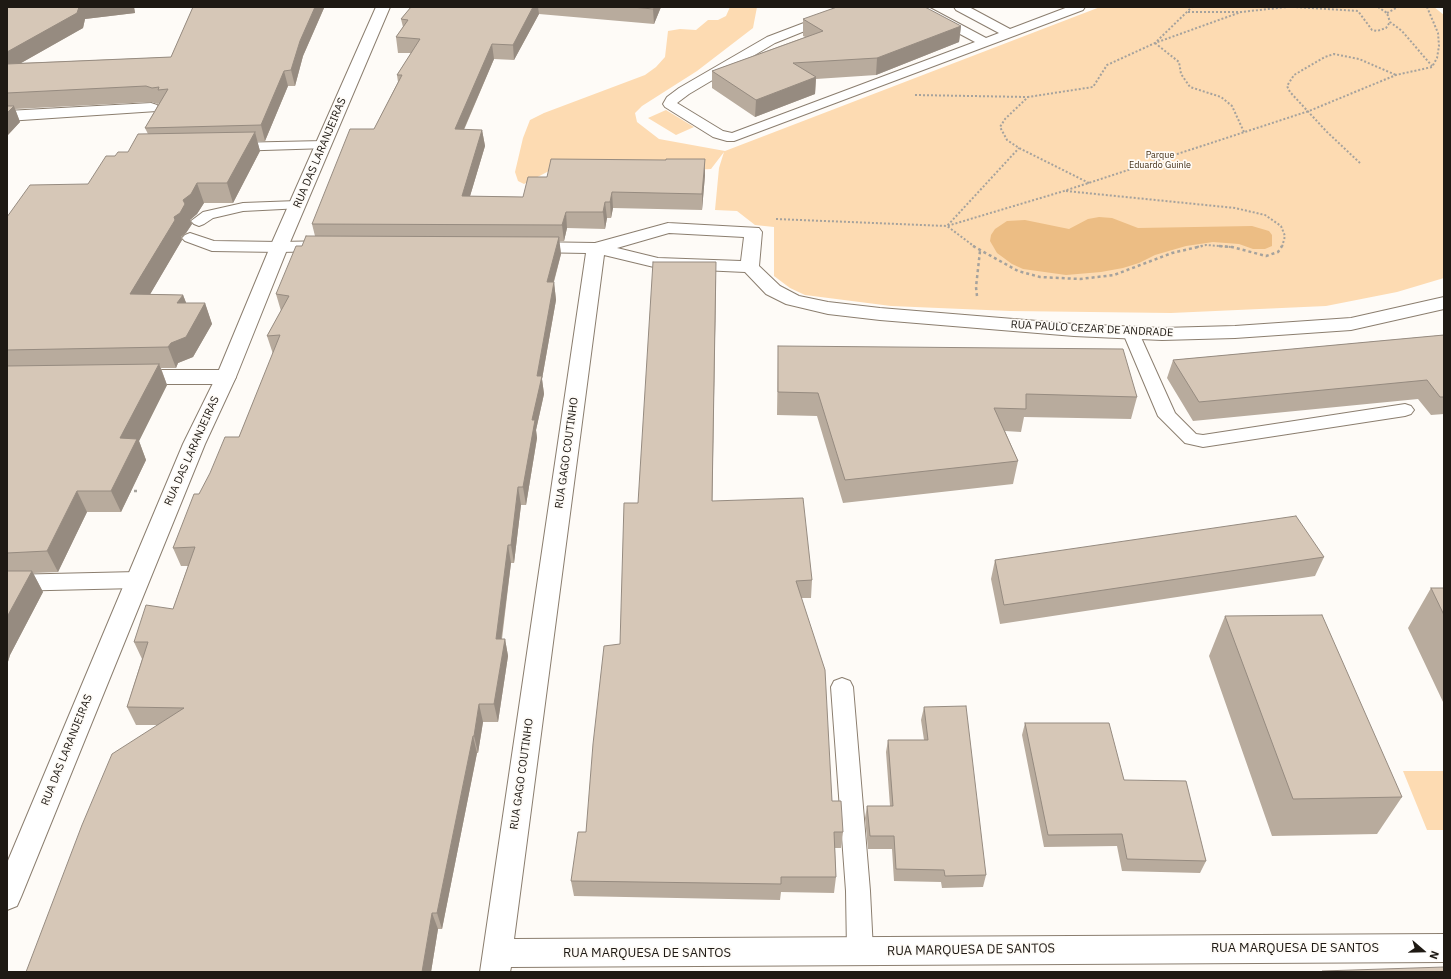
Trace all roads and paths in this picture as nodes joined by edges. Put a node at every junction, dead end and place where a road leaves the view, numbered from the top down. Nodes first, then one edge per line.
1 (383, 7) edge
2 (858, 7) edge
3 (919, 7) edge
4 (960, 7) edge
5 (1079, 7) edge
6 (1192, 7) edge
7 (1287, 7) edge
8 (1296, 7) edge
9 (1378, 7) edge
10 (1398, 7) edge
11 (1427, 7) edge
12 (1188, 12) junction
13 (1241, 12) junction
14 (1387, 13) junction
15 (1390, 22) junction
16 (1009, 33) junction
17 (985, 42) junction
18 (1155, 43) junction
19 (1432, 67) junction
20 (1396, 75) junction
21 (912, 95) dead end
22 (1028, 97) junction
23 (151, 108) edge
24 (1309, 111) junction
25 (7, 116) edge
26 (1244, 132) junction
27 (323, 146) junction
28 (219, 147) edge
29 (1019, 148) junction
30 (1360, 163) dead end
31 (1089, 183) junction
32 (1064, 191) junction
33 (297, 205) junction
34 (774, 219) dead end
35 (199, 221) dead end
36 (947, 226) junction
37 (190, 238) dead end
38 (345, 246) edge
39 (279, 247) junction
40 (512, 247) edge
41 (596, 248) junction
42 (980, 251) junction
43 (750, 267) junction
44 (976, 287) dead end
45 (1444, 303) edge
46 (1131, 333) junction
47 (117, 377) edge
48 (226, 377) junction
49 (1404, 410) dead end
50 (126, 491) edge
51 (140, 491) dead end
52 (137, 580) junction
53 (7, 583) edge
54 (842, 687) dead end
55 (7, 898) edge
56 (1444, 948) edge
57 (860, 951) junction
58 (496, 962) edge

1 - 27 street, RUA DAS LARANJEIRAS
2 - 17 lane
3 - 17 lane
4 - 16 lane
5 - 16 lane
6 - 12 path
7 - 13 path
8 - 15 path
9 - 14 path
10 - 14 path
11 - 19 path
12 - 13 path
12 - 18 path
13 - 18 path
14 - 15 path
15 - 19 path
16 - 17 lane
18 - 22 path
18 - 26 path
19 - 20 path
20 - 24 path
20 - 24 path
21 - 22 path
22 - 29 path
23 - 25 street
24 - 26 path
24 - 30 path
26 - 31 path
27 - 28 lane
27 - 33 street, RUA DAS LARANJEIRAS
29 - 31 path
29 - 36 path
31 - 32 path
32 - 36 path
32 - 42 path
33 - 35 lane
33 - 39 street, RUA DAS LARANJEIRAS
34 - 36 path
36 - 42 path
37 - 39 lane
38 - 39 street
39 - 48 street, RUA DAS LARANJEIRAS
40 - 41 street
41 - 43 street
41 - 43 street
41 - 58 street, RUA GAGO COUTINHO
42 - 44 path
43 - 46 street, RUA PAULO CEZAR DE ANDRADE
45 - 46 street, RUA PAULO CEZAR DE ANDRADE
46 - 49 lane
47 - 48 street
48 - 52 street, RUA DAS LARANJEIRAS
50 - 51 path
52 - 53 lane
52 - 55 street, RUA DAS LARANJEIRAS
54 - 57 lane
56 - 57 street, RUA MARQUESA DE SANTOS
57 - 58 street, RUA MARQUESA DE SANTOS

